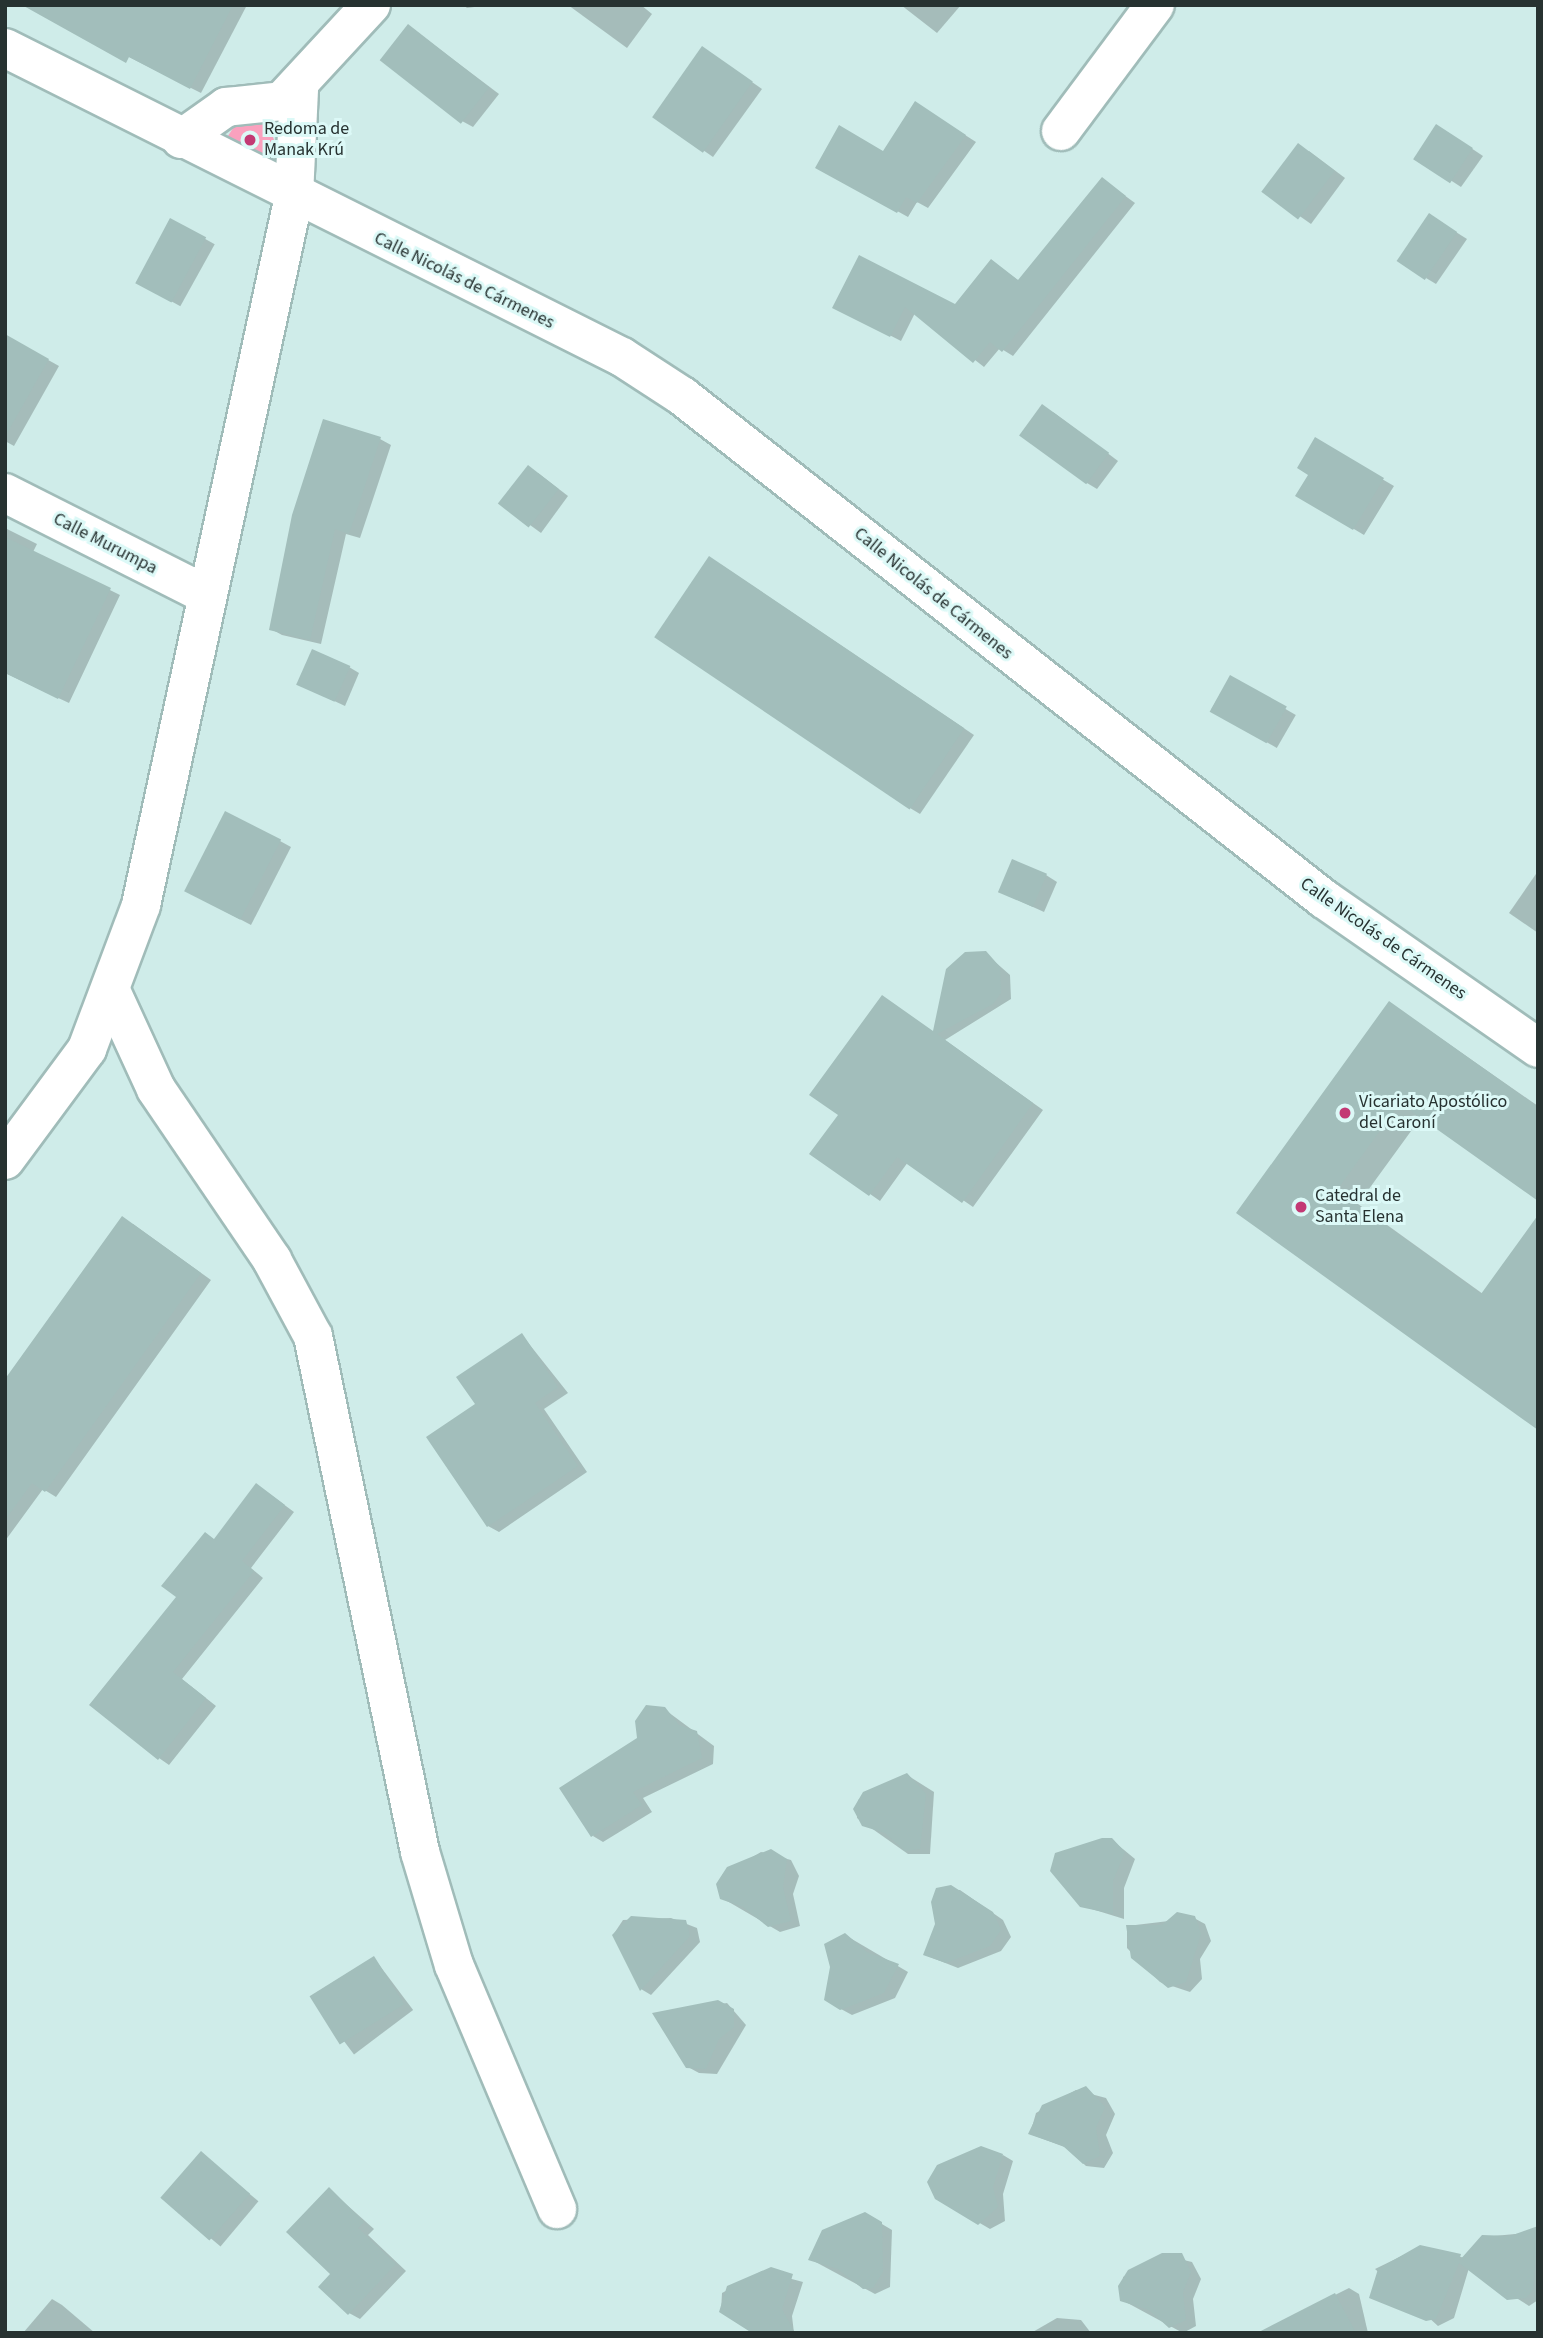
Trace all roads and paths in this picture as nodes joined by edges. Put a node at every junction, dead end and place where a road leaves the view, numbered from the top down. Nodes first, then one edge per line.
1 (371, 5) edge
2 (1155, 5) edge
3 (5, 48) edge
4 (299, 88) junction
5 (1061, 131) dead end
6 (181, 139) junction
7 (294, 196) junction
8 (5, 493) edge
9 (205, 594) junction
10 (111, 991) junction
11 (1538, 1048) edge
12 (5, 1160) edge
13 (557, 2209) dead end

1 - 4 street
2 - 5 street
3 - 6 street, Calle Nicolás de Cármenes
4 - 6 street
4 - 7 street
6 - 7 street, Calle Nicolás de Cármenes
7 - 9 street
7 - 11 street, Calle Nicolás de Cármenes
8 - 9 street, Calle Murumpa
9 - 10 street
10 - 12 street
10 - 13 street

